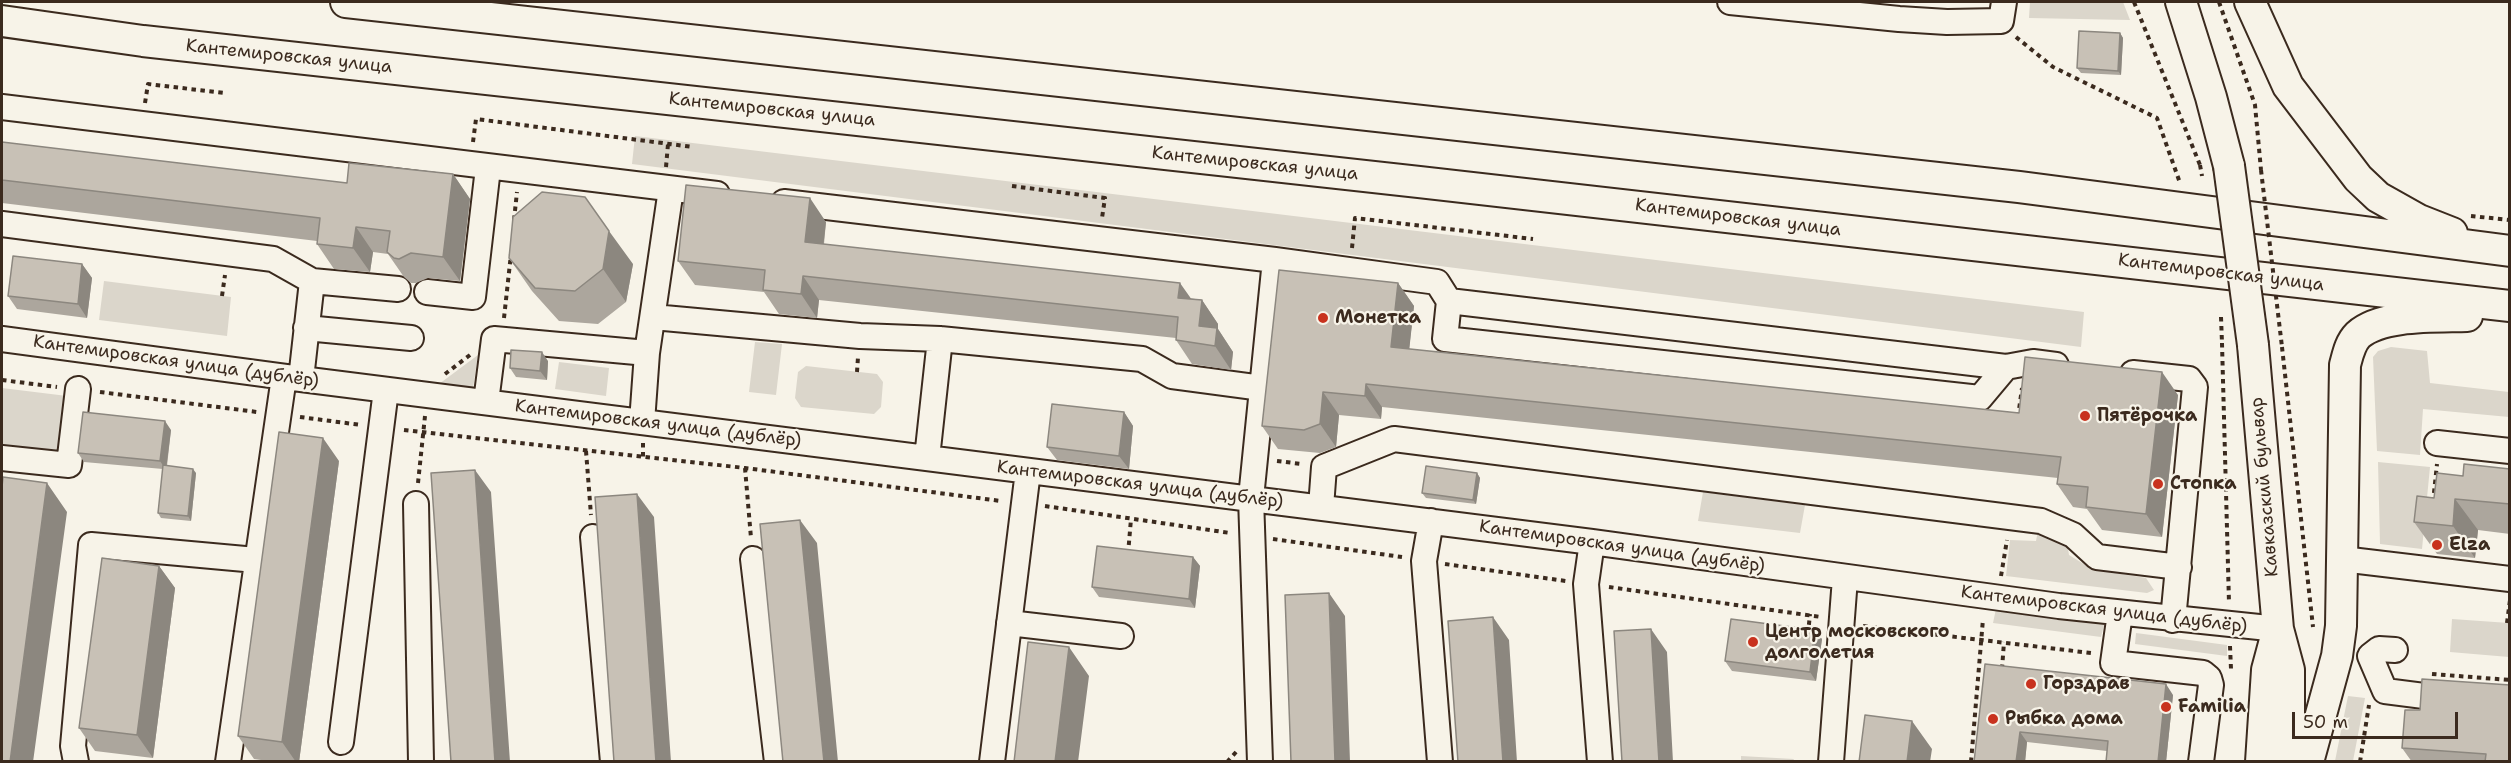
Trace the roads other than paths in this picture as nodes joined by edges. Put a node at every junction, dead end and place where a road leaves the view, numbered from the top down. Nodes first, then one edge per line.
1 (346, 2) edge
2 (1730, 2) edge
3 (2181, 2) edge
4 (2250, 2) edge
5 (2003, 11) edge
6 (2, 21) edge
7 (2, 107) edge
8 (488, 168) junction
9 (670, 189) junction
10 (2, 224) edge
11 (2502, 250) edge
12 (1275, 260) junction
13 (312, 281) junction
14 (398, 290) dead end
15 (427, 292) dead end
16 (1449, 301) junction
17 (2510, 306) edge
18 (2510, 314) edge
19 (653, 317) junction
20 (306, 328) junction
21 (411, 338) dead end
22 (2, 339) edge
23 (940, 339) junction
24 (647, 353) junction
25 (2006, 367) junction
26 (2073, 367) edge
27 (2108, 371) edge
28 (292, 378) junction
29 (1262, 388) junction
30 (78, 389) road end
31 (386, 390) junction
32 (486, 402) junction
33 (642, 422) junction
34 (2510, 451) edge
35 (2437, 453) road end
36 (2, 458) edge
37 (927, 458) junction
38 (1028, 471) junction
39 (1251, 498) junction
40 (416, 504) road end
41 (1321, 507) junction
42 (1431, 521) junction
43 (593, 537) edge
44 (1592, 542) junction
45 (753, 559) road end
46 (2342, 559) junction
47 (256, 560) junction
48 (2179, 567) junction
49 (1845, 578) junction
50 (2510, 579) edge
51 (2120, 613) junction
52 (2173, 620) junction
53 (1009, 623) junction
54 (2278, 629) junction
55 (1121, 636) dead end
56 (2396, 650) dead end
57 (2422, 685) edge
58 (341, 742) dead end
59 (76, 762) edge
60 (228, 762) edge
61 (421, 762) edge
62 (613, 762) edge
63 (777, 762) edge
64 (992, 762) edge
65 (1260, 762) edge
66 (1440, 762) edge
67 (1600, 762) edge
68 (1831, 762) edge
69 (2201, 762) edge
70 (2261, 762) edge
71 (2284, 762) edge
72 (2308, 762) edge

1 - 11 main road
2 - 5 street
3 - 54 main road, Кавказский бульвар, bridge
4 - 11 main road
6 - 17 main road, Кантемировская улица
7 - 8 street
8 - 9 street
8 - 15 street
9 - 12 street
9 - 19 street
10 - 13 street
12 - 16 street
12 - 29 street
13 - 14 street
13 - 20 street
16 - 25 street
16 - 25 street
18 - 46 main road
19 - 23 street
19 - 24 street
20 - 21 street
20 - 28 street
22 - 28 street, Кантемировская улица (дублёр)
23 - 29 street
23 - 37 street
24 - 32 street
24 - 33 street
25 - 26 street
27 - 48 street
28 - 31 street, Кантемировская улица (дублёр)
28 - 47 street
29 - 39 street
30 - 36 street
31 - 32 street, Кантемировская улица (дублёр)
31 - 58 street
32 - 33 street, Кантемировская улица (дублёр)
33 - 37 street, Кантемировская улица (дублёр)
34 - 35 street
37 - 38 street, Кантемировская улица (дублёр)
38 - 39 street, Кантемировская улица (дублёр)
38 - 53 street
39 - 41 street, Кантемировская улица (дублёр)
39 - 65 street
40 - 61 street
41 - 42 street, Кантемировская улица (дублёр)
41 - 48 street
42 - 44 street, Кантемировская улица (дублёр)
42 - 66 street
43 - 62 street
44 - 49 street, Кантемировская улица (дублёр)
44 - 67 street
45 - 63 street
46 - 50 street
46 - 72 main road
47 - 59 street
47 - 60 street
48 - 52 street
49 - 51 street, Кантемировская улица (дублёр)
49 - 68 street
51 - 52 street, Кантемировская улица (дублёр)
51 - 69 street
52 - 54 street, Кантемировская улица (дублёр)
53 - 55 street
53 - 64 street
54 - 70 main road, Кавказский бульвар
54 - 71 main road, Кавказский бульвар
56 - 57 street

